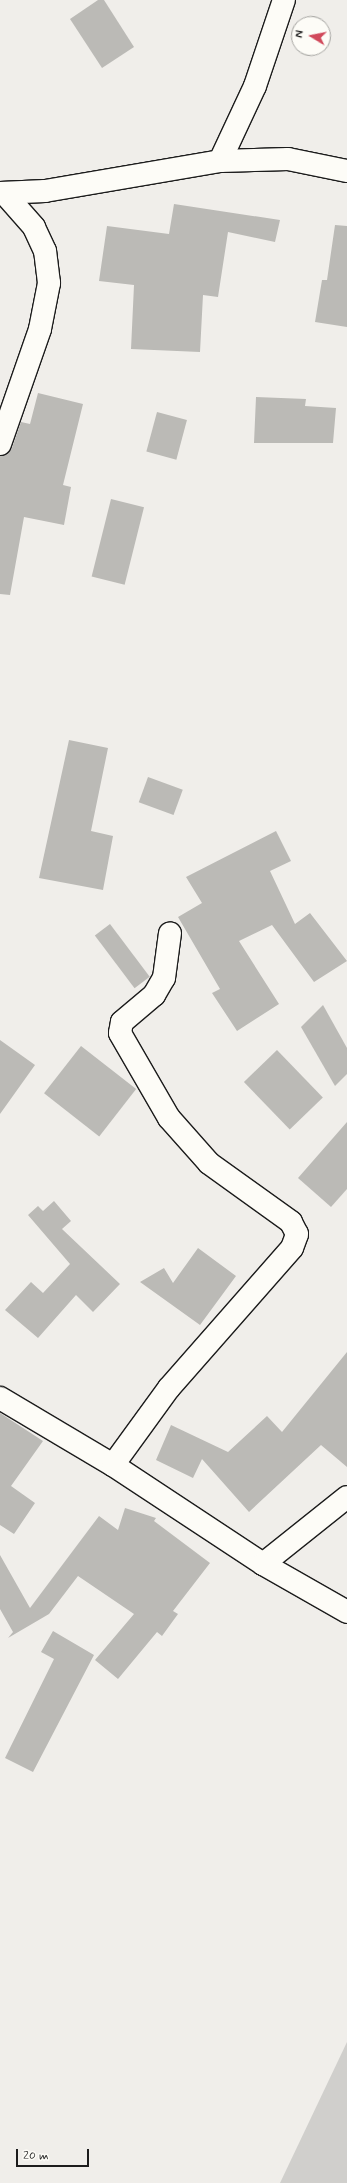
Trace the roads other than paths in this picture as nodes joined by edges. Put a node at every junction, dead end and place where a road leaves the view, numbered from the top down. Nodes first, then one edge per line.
1 (284, 0) edge
2 (220, 161) junction
3 (347, 171) edge
4 (2, 193) edge
5 (0, 444) edge
6 (170, 932) dead end
7 (0, 1398) edge
8 (113, 1465) junction
9 (347, 1497) edge
10 (263, 1564) junction
11 (347, 1612) edge

1 - 2 street
2 - 3 street
2 - 4 street
4 - 5 street
6 - 8 street
7 - 8 street
8 - 10 street
9 - 10 street
10 - 11 street

